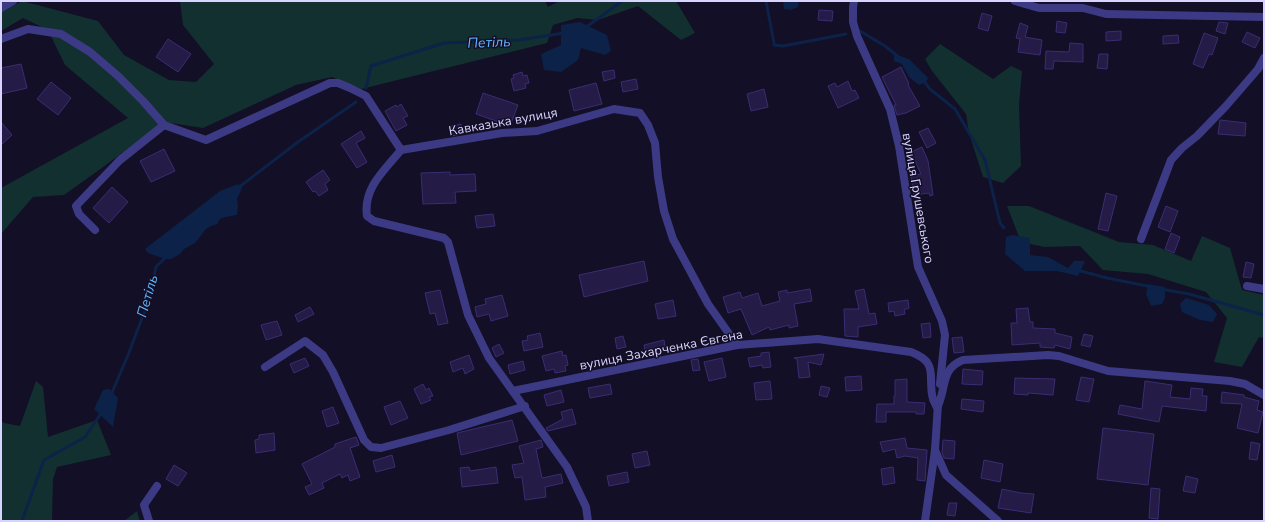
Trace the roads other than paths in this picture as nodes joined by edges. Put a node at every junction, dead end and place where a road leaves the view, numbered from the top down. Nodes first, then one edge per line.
1 (13, 1) edge
2 (854, 1) edge
3 (1015, 1) edge
4 (1078, 1) edge
5 (1, 8) edge
6 (1083, 8) junction
7 (1264, 17) edge
8 (1, 38) edge
9 (1264, 58) edge
10 (164, 125) junction
11 (401, 150) junction
12 (95, 230) dead end
13 (1141, 239) dead end
14 (1247, 286) dead end
15 (1264, 289) edge
16 (737, 344) junction
17 (265, 367) dead end
18 (512, 391) junction
19 (1264, 395) edge
20 (525, 406) junction
21 (937, 408) junction
22 (934, 450) junction
23 (156, 486) dead end
24 (149, 521) edge
25 (588, 521) edge
26 (924, 521) edge
27 (998, 521) edge

1 - 5 street
2 - 21 street, вулиця Грушевського
3 - 6 street
4 - 6 street
6 - 7 street
8 - 10 street
9 - 13 street
10 - 11 street
10 - 12 street
11 - 16 street, Кавказька вулиця
11 - 18 street
14 - 15 street
16 - 18 street, вулиця Захарченка Євгена
16 - 21 street, вулиця Захарченка Євгена
17 - 20 street
18 - 20 street
19 - 21 street
20 - 25 street
21 - 22 street, вулиця Грушевського
22 - 26 street, вулиця Грушевського
22 - 27 street
23 - 24 street

